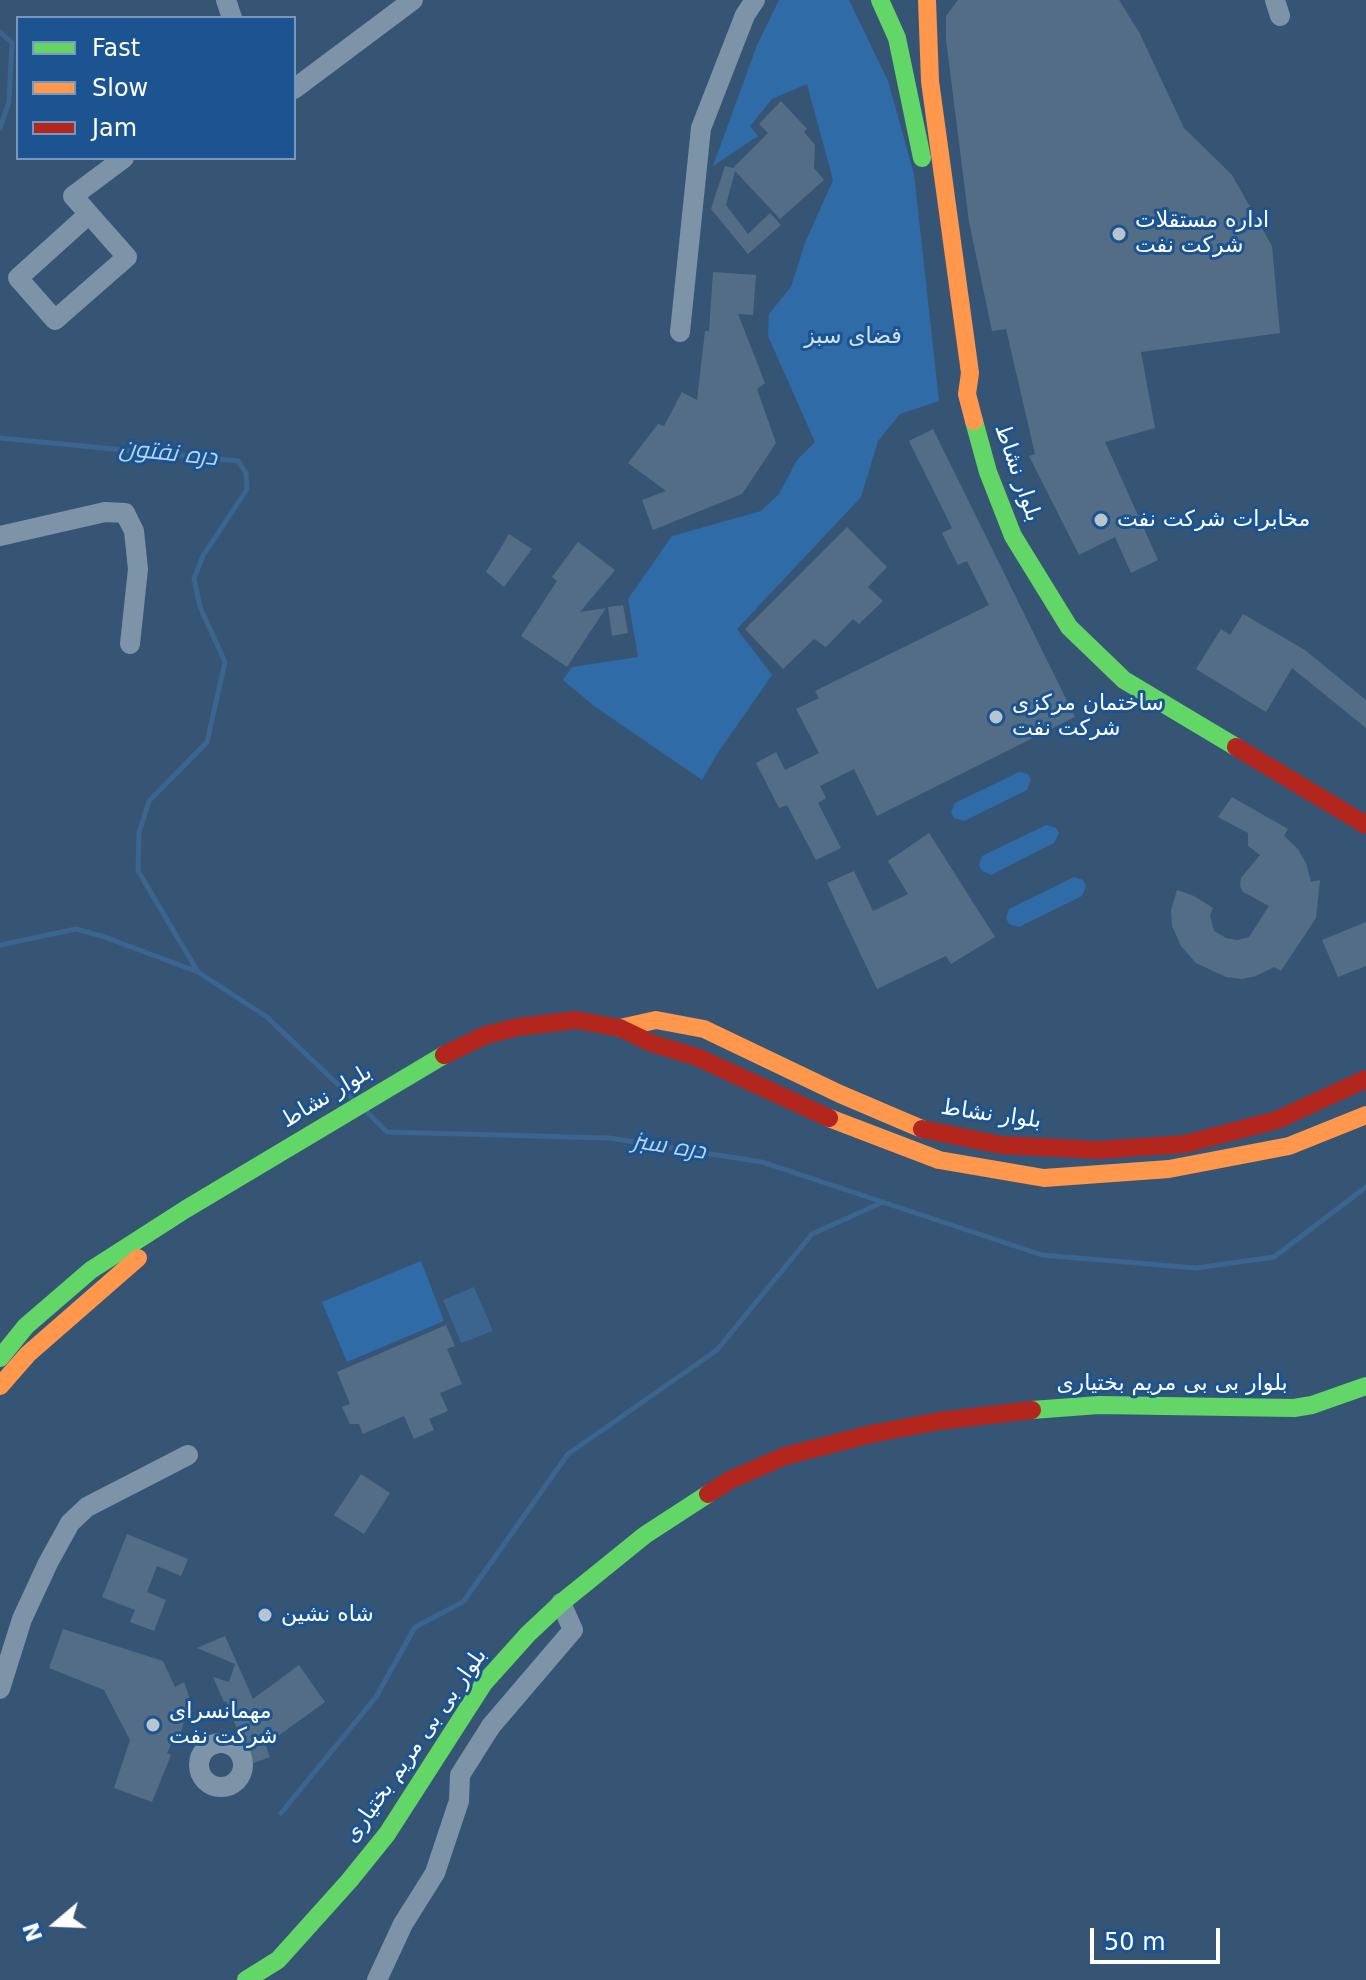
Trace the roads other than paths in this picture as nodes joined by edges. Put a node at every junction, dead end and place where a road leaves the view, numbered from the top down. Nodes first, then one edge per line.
1 (413, 0) edge
2 (755, 0) edge
3 (880, 0) edge
4 (927, 0) edge
5 (296, 88) edge
6 (121, 160) edge
7 (89, 214) junction
8 (680, 332) dead end
9 (967, 394) junction
10 (0, 536) edge
11 (130, 644) dead end
12 (1366, 825) edge
13 (620, 1028) junction
14 (1366, 1079) edge
15 (1366, 1115) edge
16 (203, 1201) junction
17 (0, 1358) edge
18 (0, 1386) edge
19 (1366, 1386) edge
20 (188, 1455) dead end
21 (561, 1603) junction
22 (0, 1689) edge
23 (246, 1980) edge
24 (377, 1980) edge

1 - 5 street
2 - 8 street
3 - 9 main road, بلوار نشاط
4 - 9 main road, بلوار نشاط
6 - 7 street
7 - 7 street
9 - 12 main road, بلوار نشاط
10 - 11 street
13 - 14 main road, بلوار نشاط
13 - 15 main road, بلوار نشاط
13 - 16 main road, بلوار نشاط
16 - 17 main road, بلوار نشاط
16 - 18 main road, بلوار نشاط
19 - 21 main road, بلوار بی بی مریم بختیاری
20 - 22 street
21 - 23 main road, بلوار بی بی مریم بختیاری
21 - 24 street

